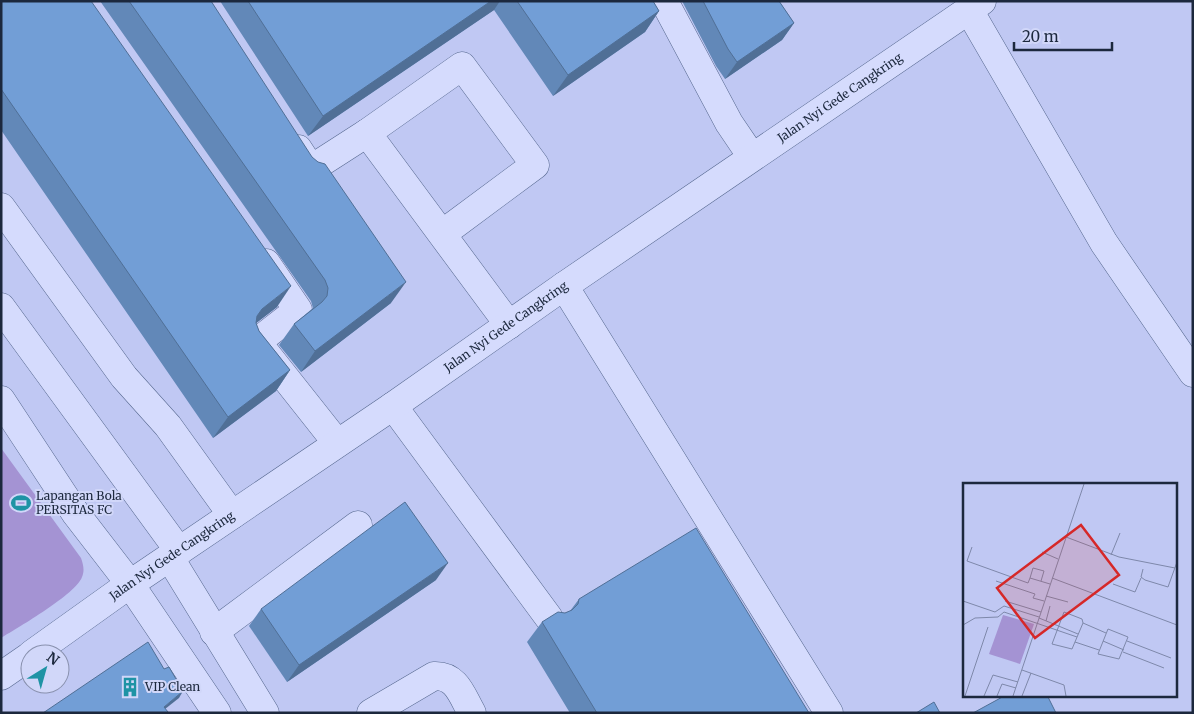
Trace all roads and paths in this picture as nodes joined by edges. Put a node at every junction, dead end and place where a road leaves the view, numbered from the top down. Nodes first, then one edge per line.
1 (664, 1) edge
2 (976, 6) edge
3 (284, 129) edge
4 (367, 133) junction
5 (752, 157) junction
6 (1, 208) edge
7 (442, 234) junction
8 (252, 245) edge
9 (564, 286) junction
10 (1, 307) edge
11 (509, 325) junction
12 (1193, 373) edge
13 (1, 400) edge
14 (393, 406) junction
15 (338, 443) junction
16 (232, 515) junction
17 (358, 525) dead end
18 (174, 554) junction
19 (130, 584) junction
20 (549, 618) edge
21 (214, 632) junction
22 (46, 644) edge
23 (20, 663) edge
24 (235, 665) junction
25 (1, 676) edge
26 (200, 686) junction
27 (217, 713) edge
28 (265, 713) edge
29 (370, 713) edge
30 (472, 713) edge
31 (829, 713) edge

1 - 5 street
2 - 5 street, Jalan Nyi Gede Cangkring
2 - 12 street
3 - 4 street
4 - 7 street
4 - 7 street
5 - 9 street, Jalan Nyi Gede Cangkring
6 - 16 street
7 - 11 street
8 - 15 street
9 - 11 street, Jalan Nyi Gede Cangkring
9 - 31 street
10 - 18 street
11 - 14 street, Jalan Nyi Gede Cangkring
13 - 19 street
14 - 15 street, Jalan Nyi Gede Cangkring
14 - 20 street
15 - 16 street, Jalan Nyi Gede Cangkring
16 - 18 street, Jalan Nyi Gede Cangkring
17 - 21 street
18 - 19 street, Jalan Nyi Gede Cangkring
18 - 21 street
19 - 22 street, Jalan Nyi Gede Cangkring
19 - 26 street
21 - 24 street
23 - 25 street, Jalan Nyi Gede Cangkring
24 - 26 street
24 - 28 street
26 - 27 street
29 - 30 street

